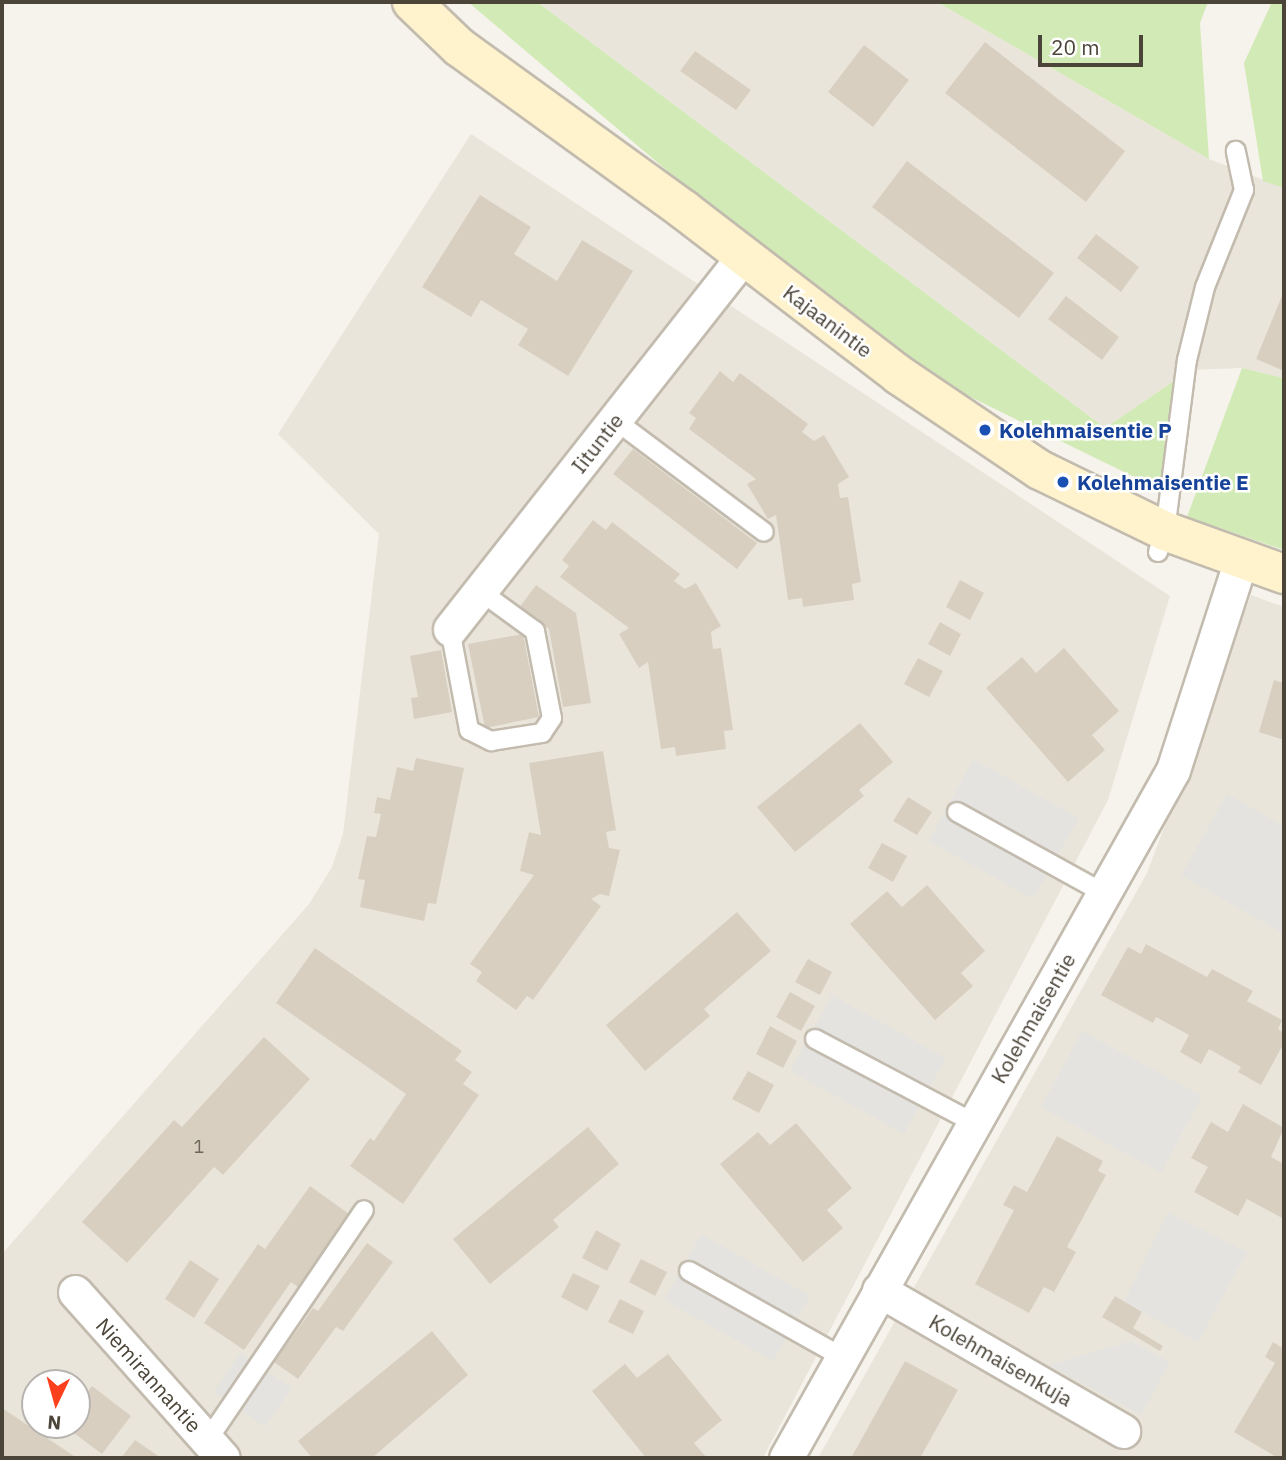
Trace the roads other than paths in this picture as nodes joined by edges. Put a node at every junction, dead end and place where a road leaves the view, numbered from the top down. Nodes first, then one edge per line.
1 (412, 2) edge
2 (1236, 151) dead end
3 (744, 256) junction
4 (615, 419) junction
5 (764, 532) dead end
6 (1161, 542) junction
7 (1241, 560) junction
8 (1284, 574) edge
9 (480, 591) junction
10 (450, 629) joint
11 (957, 812) dead end
12 (1104, 893) junction
13 (815, 1039) dead end
14 (974, 1123) junction
15 (363, 1210) dead end
16 (689, 1271) dead end
17 (879, 1290) junction
18 (75, 1292) dead end
19 (842, 1357) junction
20 (1123, 1431) dead end
21 (215, 1449) edge
22 (786, 1458) edge

1 - 3 street, Kajaanintie
2 - 6 lane
3 - 4 street, Iituntie
3 - 6 street, Kajaanintie
4 - 5 lane
4 - 9 street, Iituntie
6 - 7 street, Kajaanintie
7 - 8 street, Kajaanintie
7 - 12 street, Kolehmaisentie
9 - 10 street, Iituntie
9 - 10 lane
11 - 12 lane
12 - 14 street, Kolehmaisentie
13 - 14 lane
14 - 17 street, Kolehmaisentie
15 - 21 lane
16 - 19 lane
17 - 19 street, Kolehmaisentie
17 - 20 street, Kolehmaisenkuja
18 - 21 street, Niemirannantie
19 - 22 street, Kolehmaisentie

